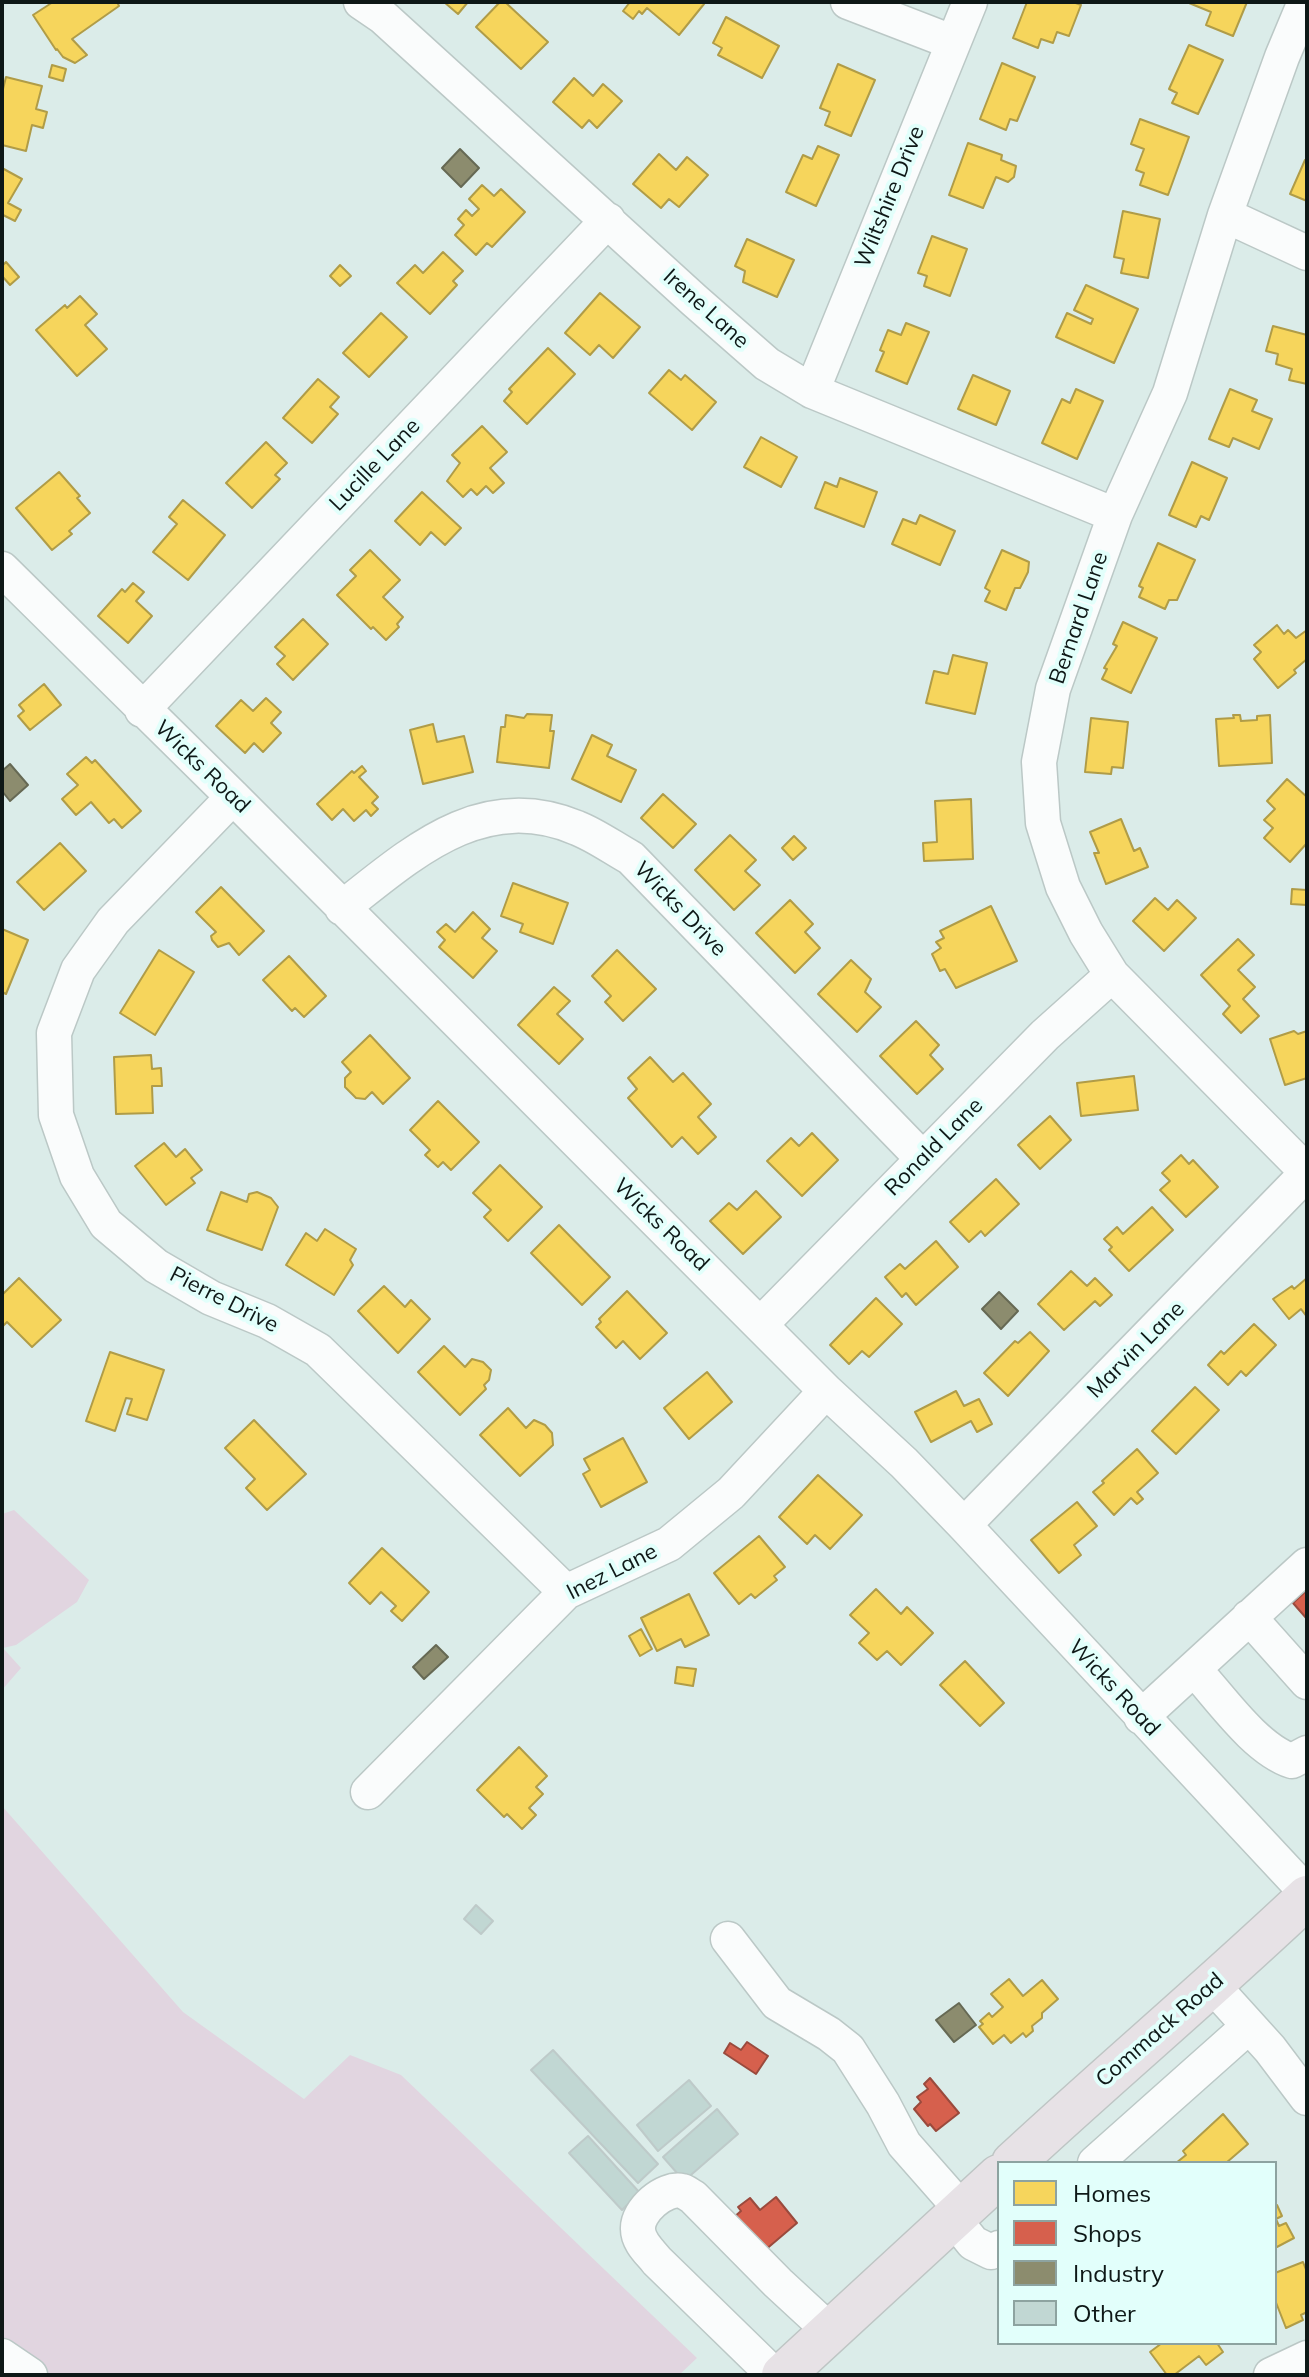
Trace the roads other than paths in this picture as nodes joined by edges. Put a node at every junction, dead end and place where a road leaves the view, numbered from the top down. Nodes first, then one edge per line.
1 (361, 2) edge
2 (848, 2) edge
3 (970, 2) edge
4 (1305, 2) edge
5 (952, 42) junction
6 (1225, 215) junction
7 (608, 220) junction
8 (1307, 253) edge
9 (812, 391) junction
10 (1115, 515) junction
11 (2, 569) edge
12 (142, 710) junction
13 (233, 797) junction
14 (342, 908) junction
15 (1112, 975) junction
16 (922, 1158) junction
17 (1307, 1173) edge
18 (761, 1324) junction
19 (826, 1391) junction
20 (964, 1525) junction
21 (1307, 1565) edge
22 (566, 1592) junction
23 (1249, 1617) junction
24 (1194, 1669) junction
25 (1307, 1682) edge
26 (1141, 1717) junction
27 (1307, 1753) edge
28 (368, 1792) dead end
29 (1307, 1895) edge
30 (728, 1939) dead end
31 (1213, 1986) junction
32 (1249, 2026) junction
33 (1307, 2098) edge
34 (1015, 2161) edge
35 (1097, 2161) edge
36 (997, 2178) edge
37 (957, 2214) junction
38 (997, 2249) edge
39 (830, 2331) junction
40 (1307, 2358) edge
41 (774, 2375) edge
42 (783, 2375) edge
43 (1271, 2375) edge

1 - 7 street, Irene Lane
2 - 5 street
3 - 5 street, Wiltshire Drive
4 - 6 street, Bernard Lane
5 - 9 street, Wiltshire Drive
6 - 8 street
6 - 10 street, Bernard Lane
7 - 9 street, Irene Lane
7 - 12 street, Lucille Lane
9 - 10 street, Irene Lane
10 - 15 street, Bernard Lane
11 - 12 street, Wicks Road
12 - 13 street, Wicks Road
13 - 14 street, Wicks Road
13 - 22 street, Pierre Drive
14 - 16 street, Wicks Drive
14 - 18 street, Wicks Road
15 - 16 street, Ronald Lane
15 - 17 street, Bernard Lane
16 - 18 street, Ronald Lane
17 - 20 street, Marvin Lane
18 - 19 street, Wicks Road
19 - 20 street, Wicks Road
19 - 22 street, Inez Lane
20 - 26 street, Wicks Road
21 - 23 street
22 - 28 street, Inez Lane
23 - 24 street
23 - 25 street
24 - 26 street
24 - 27 street
26 - 29 street, Wicks Road
29 - 31 main road, Commack Road
30 - 37 street
31 - 32 street
31 - 34 main road, Commack Road
32 - 33 street
32 - 35 street
36 - 37 main road
37 - 38 street
37 - 39 main road
39 - 41 street
39 - 42 main road
40 - 43 street

